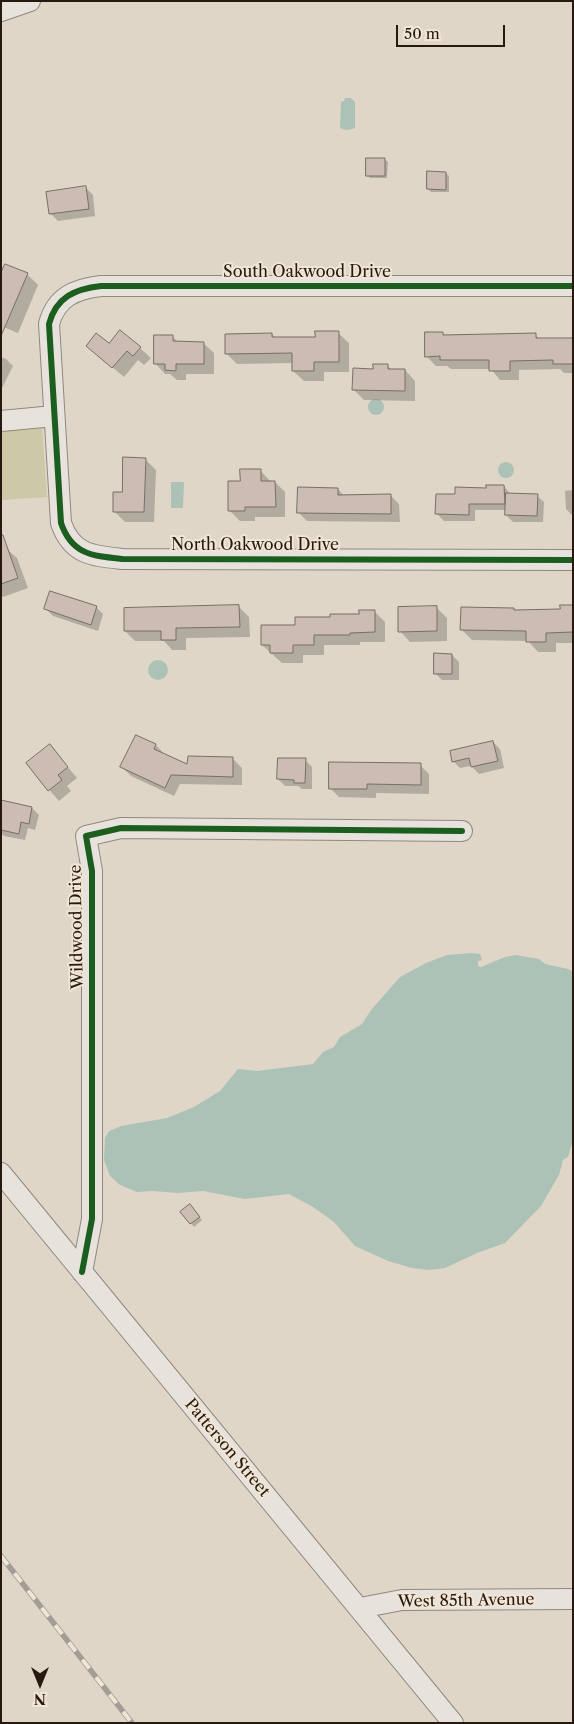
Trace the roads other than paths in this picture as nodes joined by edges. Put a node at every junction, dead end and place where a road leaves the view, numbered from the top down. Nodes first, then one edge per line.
1 (30, 1) edge
2 (1, 10) edge
3 (573, 286) edge
4 (52, 314) joint
5 (54, 416) junction
6 (1, 421) edge
7 (573, 560) edge
8 (462, 831) dead end
9 (1, 1173) edge
10 (82, 1272) junction
11 (573, 1599) edge
12 (360, 1608) junction
13 (454, 1723) edge

1 - 2 street
3 - 4 street, South Oakwood Drive
4 - 5 street, North Oakwood Drive
5 - 6 street
5 - 7 street, North Oakwood Drive
8 - 10 street, Wildwood Drive
9 - 10 street, Patterson Street
10 - 12 street, Patterson Street
11 - 12 street, West 85th Avenue
12 - 13 street, Patterson Street

